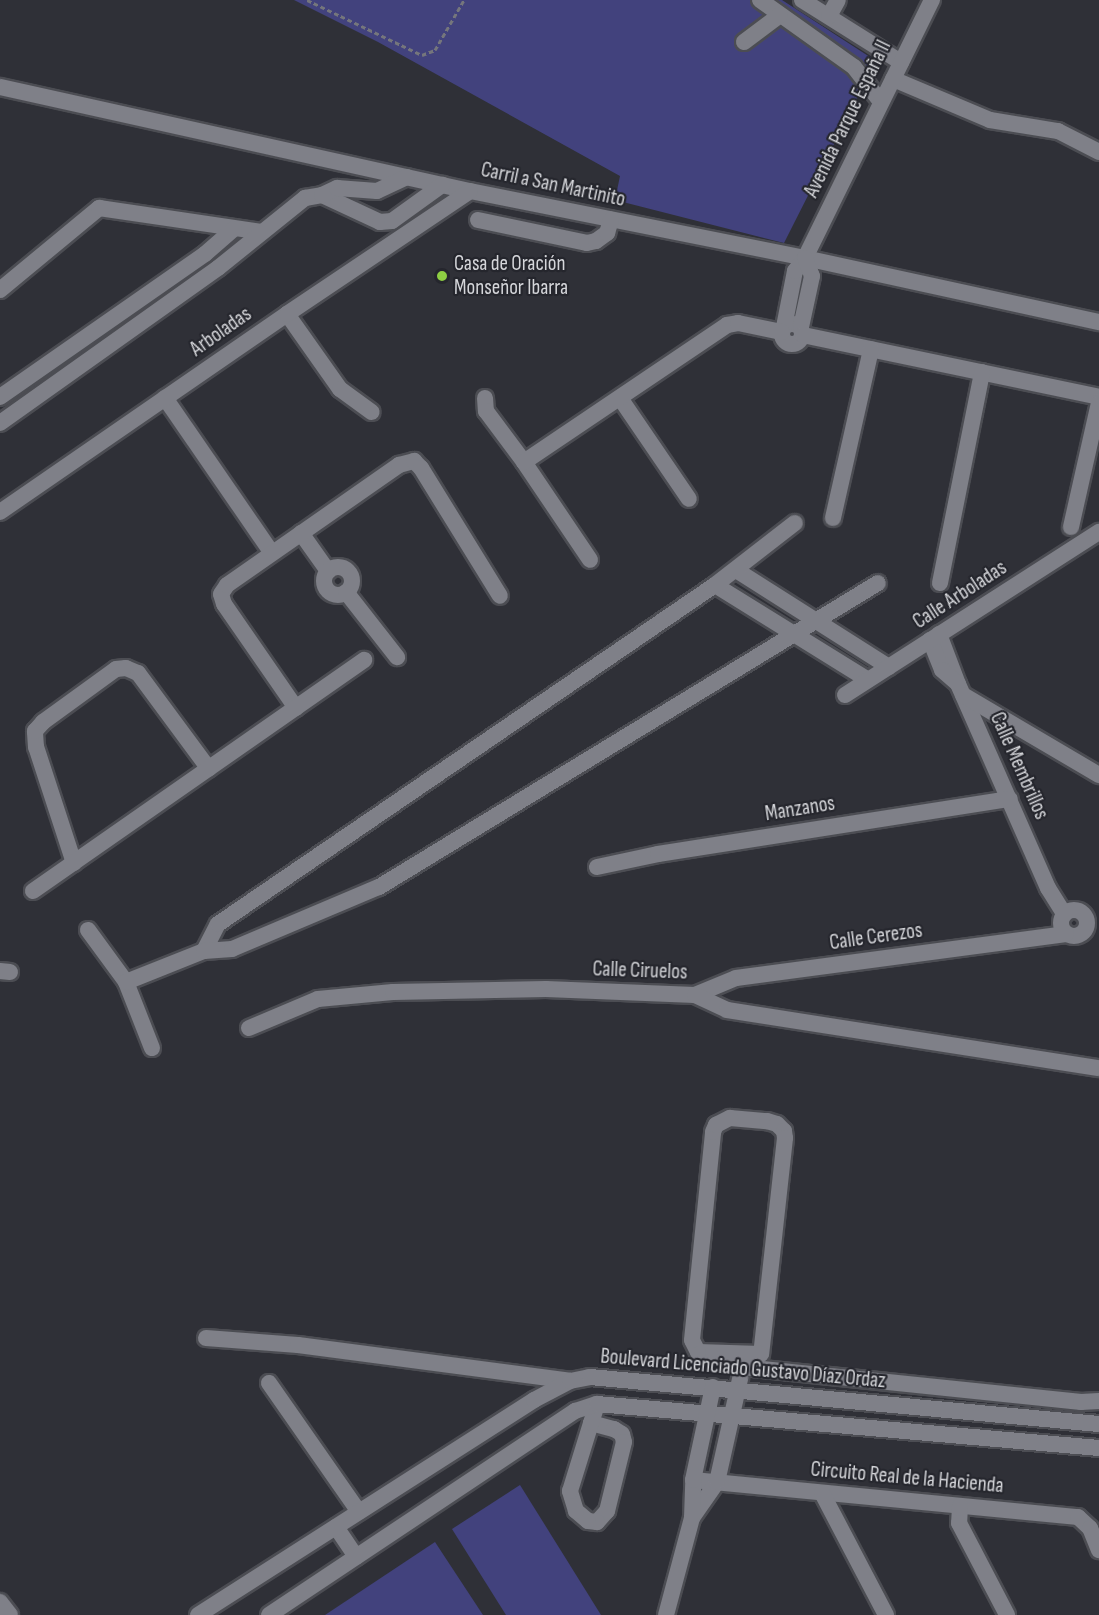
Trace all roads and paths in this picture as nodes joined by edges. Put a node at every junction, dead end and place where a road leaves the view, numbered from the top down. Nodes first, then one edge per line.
1 (307, 0) edge
2 (464, 0) edge
3 (760, 0) edge
4 (802, 0) edge
5 (838, 0) edge
6 (932, 0) edge
7 (829, 16) junction
8 (786, 24) junction
9 (744, 42) dead end
10 (901, 62) junction
11 (893, 79) junction
12 (0, 87) edge
13 (881, 102) junction
14 (1099, 152) edge
15 (407, 177) junction
16 (442, 185) junction
17 (377, 190) junction
18 (470, 191) junction
19 (322, 195) junction
20 (369, 216) junction
21 (477, 220) dead end
22 (610, 220) junction
23 (234, 229) junction
24 (261, 231) junction
25 (205, 254) junction
26 (805, 258) junction
27 (219, 268) junction
28 (0, 290) edge
29 (287, 314) junction
30 (1099, 322) edge
31 (793, 330) junction
32 (95, 332) junction
33 (106, 348) junction
34 (871, 349) junction
35 (982, 372) junction
36 (0, 397) edge
37 (1099, 397) edge
38 (165, 398) junction
39 (485, 398) dead end
40 (620, 398) junction
41 (1099, 403) edge
42 (372, 412) dead end
43 (0, 423) edge
44 (524, 462) junction
45 (690, 499) dead end
46 (0, 512) edge
47 (833, 519) dead end
48 (795, 524) dead end
49 (1071, 527) dead end
50 (1099, 532) edge
51 (301, 533) junction
52 (272, 553) junction
53 (590, 560) dead end
54 (736, 570) junction
55 (878, 583) dead end
56 (940, 583) dead end
57 (715, 585) junction
58 (500, 596) dead end
59 (818, 620) junction
60 (795, 634) junction
61 (934, 637) junction
62 (397, 657) dead end
63 (364, 660) dead end
64 (889, 667) junction
65 (868, 680) junction
66 (960, 689) junction
67 (844, 695) dead end
68 (296, 708) junction
69 (209, 769) junction
70 (1099, 774) edge
71 (1010, 799) junction
72 (74, 863) junction
73 (597, 867) dead end
74 (33, 891) dead end
75 (1064, 914) junction
76 (1093, 924) edge
77 (88, 930) dead end
78 (1066, 934) junction
79 (204, 951) junction
80 (126, 982) junction
81 (695, 995) junction
82 (249, 1028) dead end
83 (152, 1048) dead end
84 (1099, 1068) edge
85 (206, 1338) dead end
86 (744, 1361) junction
87 (570, 1381) junction
88 (269, 1383) dead end
89 (713, 1387) junction
90 (738, 1390) junction
91 (1099, 1401) edge
92 (597, 1404) junction
93 (708, 1413) junction
94 (732, 1417) junction
95 (591, 1423) junction
96 (1099, 1424) edge
97 (1099, 1448) edge
98 (693, 1480) junction
99 (717, 1482) junction
100 (822, 1493) junction
101 (960, 1506) junction
102 (359, 1512) junction
103 (692, 1518) junction
104 (336, 1527) junction
105 (1099, 1550) edge
106 (356, 1557) junction
107 (0, 1602) edge
108 (10, 1615) edge
109 (198, 1615) edge
110 (269, 1615) edge
111 (666, 1615) edge
112 (886, 1615) edge
113 (1007, 1615) edge

1 - 2 path
3 - 8 street
4 - 7 street
5 - 7 street
6 - 10 street, Avenida Parque España II
7 - 10 street
8 - 9 street
8 - 13 street
10 - 11 street, Avenida Parque España II
11 - 13 street, Avenida Parque España II
11 - 14 street
12 - 15 street, Carril a San Martinito
13 - 26 street, Avenida Parque España II
15 - 16 street, Carril a San Martinito
15 - 17 street
16 - 18 street, Carril a San Martinito
16 - 20 street
17 - 19 street
17 - 20 street
18 - 22 street, Carril a San Martinito
18 - 29 street, Arboladas
19 - 20 street
19 - 24 street
21 - 22 street
22 - 26 street, Carril a San Martinito
23 - 24 street
23 - 25 street
23 - 28 street
24 - 27 street
25 - 27 street
25 - 32 street
26 - 30 street, Carril a San Martinito
26 - 31 street, Avenida Parque España II
27 - 33 street
29 - 38 street, Arboladas
29 - 42 street
31 - 34 street
31 - 40 street
32 - 33 street
32 - 36 street
33 - 43 street
34 - 35 street
34 - 47 street
35 - 37 street
35 - 56 street
38 - 46 street, Arboladas
38 - 52 street
39 - 44 street
40 - 44 street
40 - 45 street
41 - 49 street
44 - 53 street
48 - 54 street
50 - 61 street, Calle Arboladas
51 - 52 street
51 - 58 street
51 - 62 street
52 - 68 street
54 - 57 street
54 - 59 street
55 - 59 street
57 - 60 street
57 - 79 street
59 - 60 street
59 - 64 street
60 - 65 street
60 - 79 street
61 - 64 street, Calle Arboladas
61 - 66 street, Calle Membrillos
63 - 68 street
64 - 65 street, Calle Arboladas
65 - 67 street, Calle Arboladas
66 - 70 street
66 - 71 street, Calle Membrillos
68 - 69 street
69 - 72 street
69 - 72 street
71 - 73 street, Manzanos
71 - 75 street, Calle Membrillos
72 - 74 street
75 - 76 street
75 - 78 street
76 - 78 street
77 - 80 street
78 - 81 street, Calle Cerezos
79 - 80 street
80 - 83 street
81 - 82 street, Calle Ciruelos
81 - 84 street, Calle Ciruelos
85 - 87 street
86 - 86 street
86 - 90 street
86 - 91 street
87 - 89 street, Boulevard Licenciado Gustavo Díaz Ordaz
87 - 102 street, Boulevard Licenciado Gustavo Díaz Ordaz
88 - 102 street
89 - 90 street, Boulevard Licenciado Gustavo Díaz Ordaz
89 - 93 street
90 - 94 street
90 - 96 street, Boulevard Licenciado Gustavo Díaz Ordaz
92 - 93 street
92 - 95 street
92 - 106 street
93 - 94 street
93 - 98 street
94 - 97 street
94 - 99 street
95 - 95 street
98 - 99 street, Circuito Real de la Hacienda
98 - 103 street
99 - 100 street, Circuito Real de la Hacienda
99 - 103 street
100 - 101 street, Circuito Real de la Hacienda
100 - 112 street
101 - 105 street, Circuito Real de la Hacienda
101 - 113 street
102 - 104 street, Boulevard Licenciado Gustavo Díaz Ordaz
103 - 111 street
104 - 106 street
104 - 109 street, Boulevard Licenciado Gustavo Díaz Ordaz
106 - 110 street
107 - 108 street

